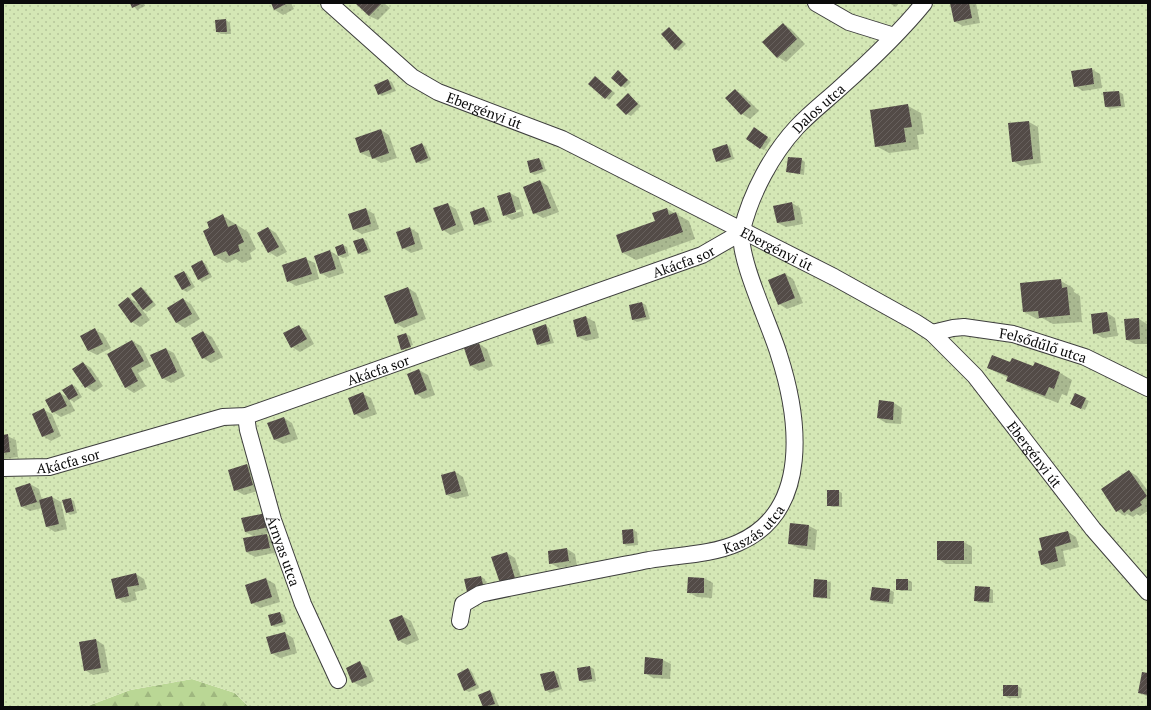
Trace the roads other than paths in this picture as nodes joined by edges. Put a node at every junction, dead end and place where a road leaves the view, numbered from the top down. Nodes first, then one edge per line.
1 (329, 3) edge
2 (816, 3) edge
3 (924, 3) edge
4 (894, 36) junction
5 (742, 232) junction
6 (932, 333) junction
7 (1148, 388) edge
8 (246, 416) junction
9 (3, 468) edge
10 (1148, 592) edge
11 (460, 621) dead end
12 (338, 680) dead end

1 - 5 street, Ebergényi út
2 - 4 street
3 - 4 street, Dalos utca
4 - 5 street, Dalos utca
5 - 6 street, Ebergényi út
5 - 8 street, Akácfa sor
5 - 11 street, Kaszás utca
6 - 7 street, Felsődűlő utca
6 - 10 street, Ebergényi út
8 - 9 street, Akácfa sor
8 - 12 street, Árnyas utca

